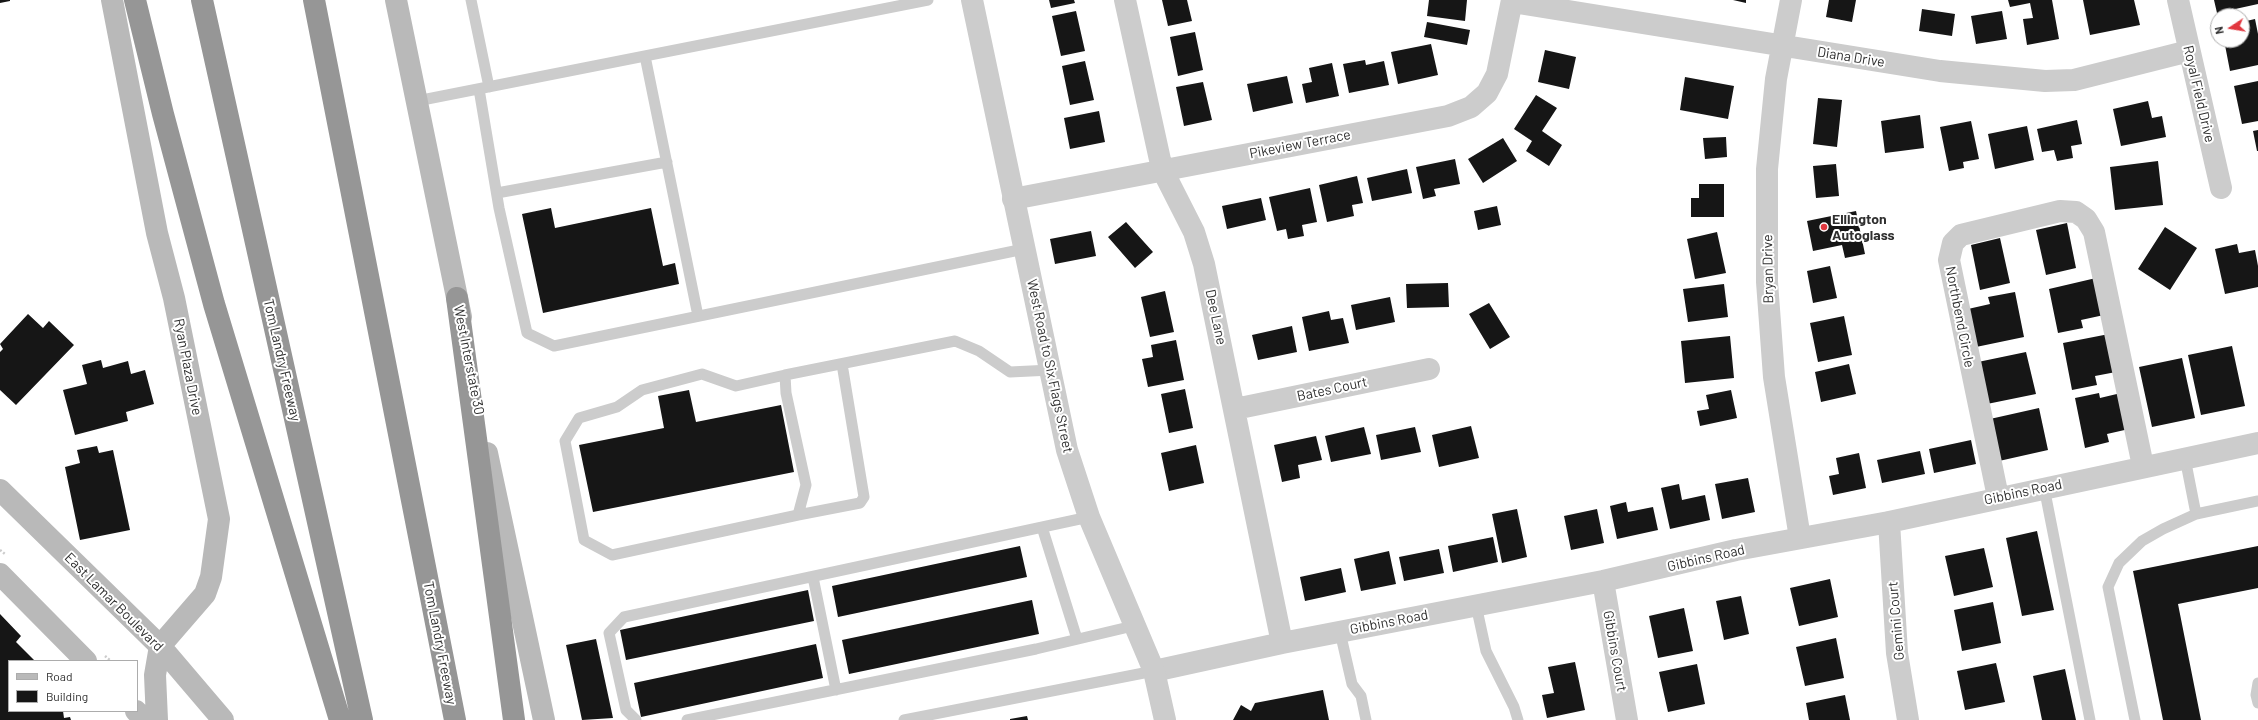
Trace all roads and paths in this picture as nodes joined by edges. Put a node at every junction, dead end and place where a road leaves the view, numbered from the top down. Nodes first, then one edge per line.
1 (112, 0) edge
2 (135, 0) edge
3 (202, 0) edge
4 (314, 0) edge
5 (396, 0) edge
6 (471, 0) edge
7 (928, 0) edge
8 (972, 0) edge
9 (1125, 0) edge
10 (1790, 0) edge
11 (2178, 0) edge
12 (1512, 1) edge
13 (906, 2) edge
14 (1782, 47) junction
15 (2189, 50) junction
16 (645, 56) junction
17 (484, 88) junction
18 (417, 101) junction
19 (667, 162) junction
20 (1162, 169) junction
21 (2221, 188) dead end
22 (497, 193) junction
23 (1013, 199) junction
24 (1024, 249) junction
25 (457, 298) junction
26 (698, 316) junction
27 (842, 364) junction
28 (1429, 369) dead end
29 (1050, 370) junction
30 (785, 375) junction
31 (1235, 409) junction
32 (2258, 443) edge
33 (2184, 458) junction
34 (2143, 466) junction
35 (2044, 487) junction
36 (0, 490) edge
37 (1998, 497) junction
38 (2258, 501) edge
39 (798, 514) junction
40 (2196, 514) junction
41 (1088, 517) junction
42 (1889, 522) junction
43 (1042, 527) junction
44 (1800, 538) junction
45 (0, 574) edge
46 (813, 577) junction
47 (1603, 581) junction
48 (1476, 606) junction
49 (1134, 626) junction
50 (1340, 632) junction
51 (1077, 639) junction
52 (1282, 643) junction
53 (160, 646) junction
54 (85, 660) edge
55 (1154, 671) junction
56 (2258, 683) edge
57 (836, 690) junction
58 (2258, 703) edge
59 (137, 712) edge
60 (144, 720) edge
61 (157, 720) edge
62 (223, 720) edge
63 (340, 720) edge
64 (362, 720) edge
65 (455, 720) edge
66 (514, 720) edge
67 (544, 720) edge
68 (636, 720) edge
69 (687, 720) edge
70 (904, 720) edge
71 (1165, 720) edge
72 (1366, 720) edge
73 (1518, 720) edge
74 (1627, 720) edge
75 (1908, 720) edge
76 (2090, 720) edge
77 (2135, 720) edge

1 - 53 main road, Ryan Plaza Drive
2 - 63 highway
3 - 64 highway, Tom Landry Freeway
4 - 65 highway, Tom Landry Freeway
5 - 18 main road, West Interstate 30
6 - 17 lane
7 - 13 lane
8 - 23 street, West Road to Six Flags Street
9 - 20 street, Dee Lane
10 - 14 street, Bryan Drive
11 - 15 street, Royal Field Drive
12 - 14 street, Diana Drive
12 - 20 street, Pikeview Terrace
13 - 16 lane
14 - 15 street, Diana Drive
14 - 44 street, Bryan Drive
15 - 21 street, Royal Field Drive
16 - 17 lane
16 - 19 lane
17 - 18 lane
17 - 22 lane
18 - 25 main road, West Interstate 30
19 - 22 lane
19 - 26 lane
20 - 23 street, Pikeview Terrace
20 - 31 street, Dee Lane
22 - 26 lane
23 - 24 street, West Road to Six Flags Street
24 - 26 lane
24 - 29 street, West Road to Six Flags Street
25 - 66 highway
25 - 67 main road, West Interstate 30
27 - 29 lane
27 - 30 lane
27 - 39 lane
28 - 31 street, Bates Court
29 - 41 street, West Road to Six Flags Street
30 - 39 lane
30 - 39 lane
31 - 52 street, Dee Lane
32 - 33 street, Gibbins Road
33 - 34 street, Gibbins Road
33 - 40 lane
34 - 35 street, Gibbins Road
34 - 37 street, Northbend Circle
35 - 37 street, Gibbins Road
35 - 76 lane
36 - 53 main road, East Lamar Boulevard
37 - 42 street, Gibbins Road
38 - 40 lane
40 - 77 lane
41 - 43 lane
41 - 49 street, West Road to Six Flags Street
42 - 44 street, Gibbins Road
42 - 75 street, Gemini Court
43 - 46 lane
43 - 51 lane
44 - 47 street, Gibbins Road
45 - 54 main road
46 - 57 lane
46 - 68 lane
47 - 48 street, Gibbins Road
47 - 74 street, Gibbins Court
48 - 50 street, Gibbins Road
48 - 73 lane
49 - 51 lane
49 - 55 street, West Road to Six Flags Street
50 - 52 street, Gibbins Road
50 - 72 lane
51 - 57 lane
52 - 55 street, Gibbins Road
53 - 61 main road
53 - 62 main road, East Lamar Boulevard
55 - 70 lane
55 - 71 street, West Road to Six Flags Street
56 - 58 lane
57 - 69 lane
59 - 60 main road

